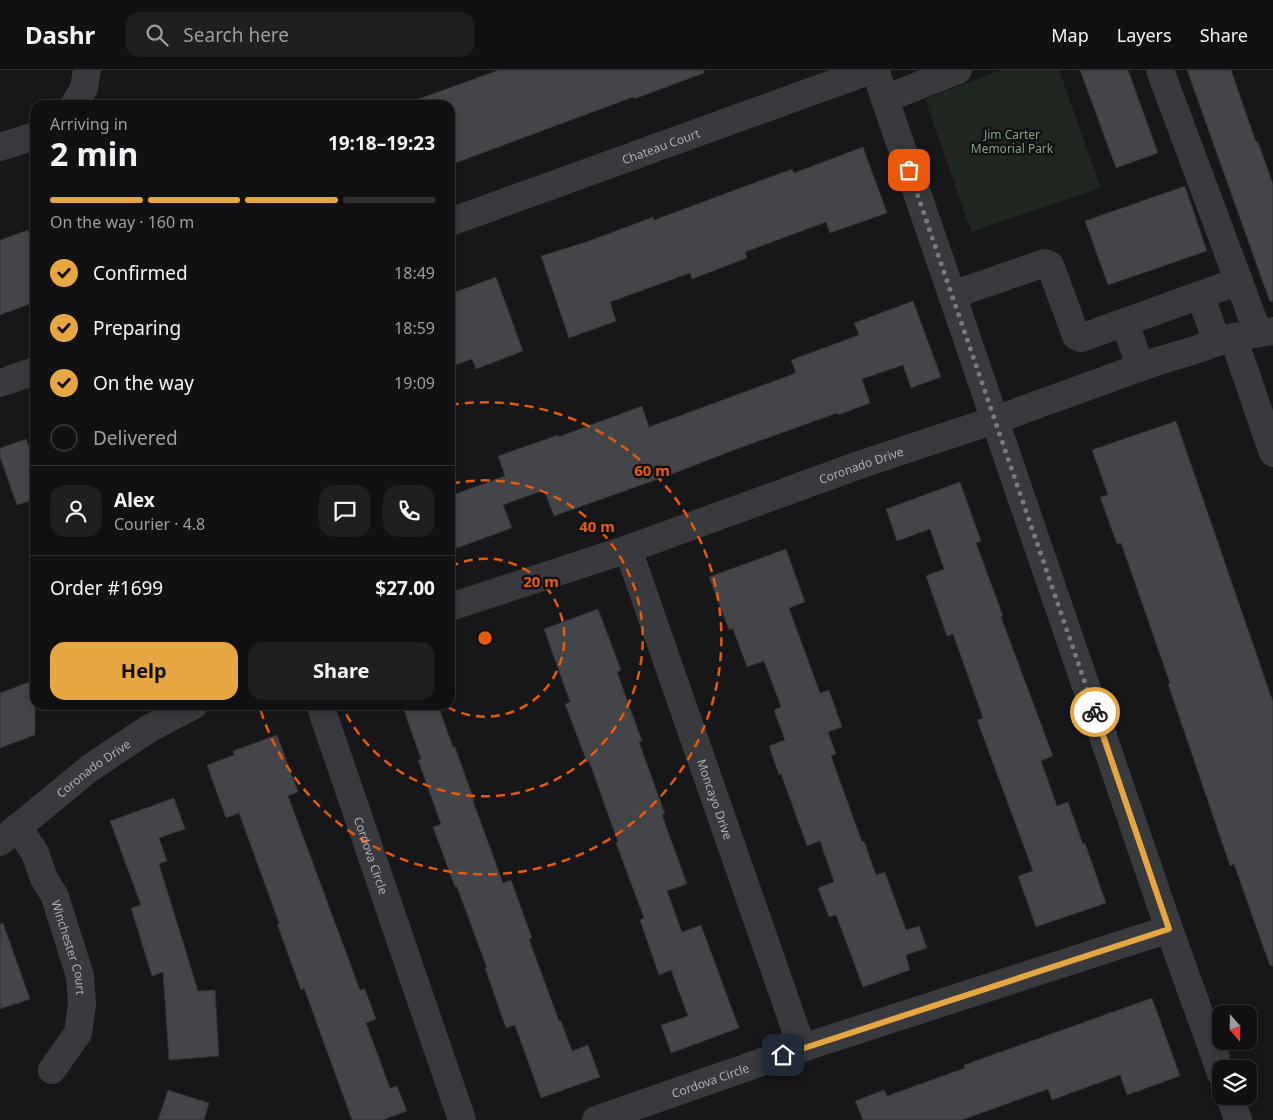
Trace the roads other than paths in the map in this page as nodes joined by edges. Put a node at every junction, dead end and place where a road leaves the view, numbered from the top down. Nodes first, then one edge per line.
1 (86, 70) edge
2 (873, 70) edge
3 (958, 70) edge
4 (1160, 70) edge
5 (885, 99) junction
6 (77, 100) edge
7 (30, 138) edge
8 (0, 147) edge
9 (455, 220) edge
10 (1239, 281) junction
11 (952, 295) junction
12 (1200, 295) junction
13 (1125, 322) junction
14 (1245, 336) edge
15 (1140, 367) junction
16 (30, 373) edge
17 (0, 383) edge
18 (995, 420) junction
19 (1273, 453) edge
20 (628, 549) junction
21 (455, 605) edge
22 (184, 710) edge
23 (322, 710) edge
24 (9, 835) edge
25 (1169, 929) junction
26 (802, 1048) junction
27 (1216, 1060) edge
28 (52, 1070) dead end
29 (1233, 1105) edge
30 (462, 1120) edge
31 (596, 1120) edge
32 (1238, 1120) edge

1 - 6 street
2 - 5 street
2 - 9 street, Chateau Court
3 - 5 street
4 - 10 street
5 - 11 street
7 - 8 street
10 - 12 street
10 - 14 street
11 - 13 street
11 - 18 street
12 - 13 street
12 - 14 street
13 - 15 street
14 - 15 street, Coronado Drive
14 - 19 street
15 - 18 street, Coronado Drive
16 - 17 street
18 - 20 street, Coronado Drive
18 - 25 street
20 - 21 street, Coronado Drive
20 - 26 street, Moncayo Drive
22 - 24 street, Coronado Drive
23 - 30 street, Cordova Circle
24 - 28 street, Winchester Court
25 - 26 street, Cordova Circle
25 - 27 street
26 - 31 street, Cordova Circle
29 - 32 street

